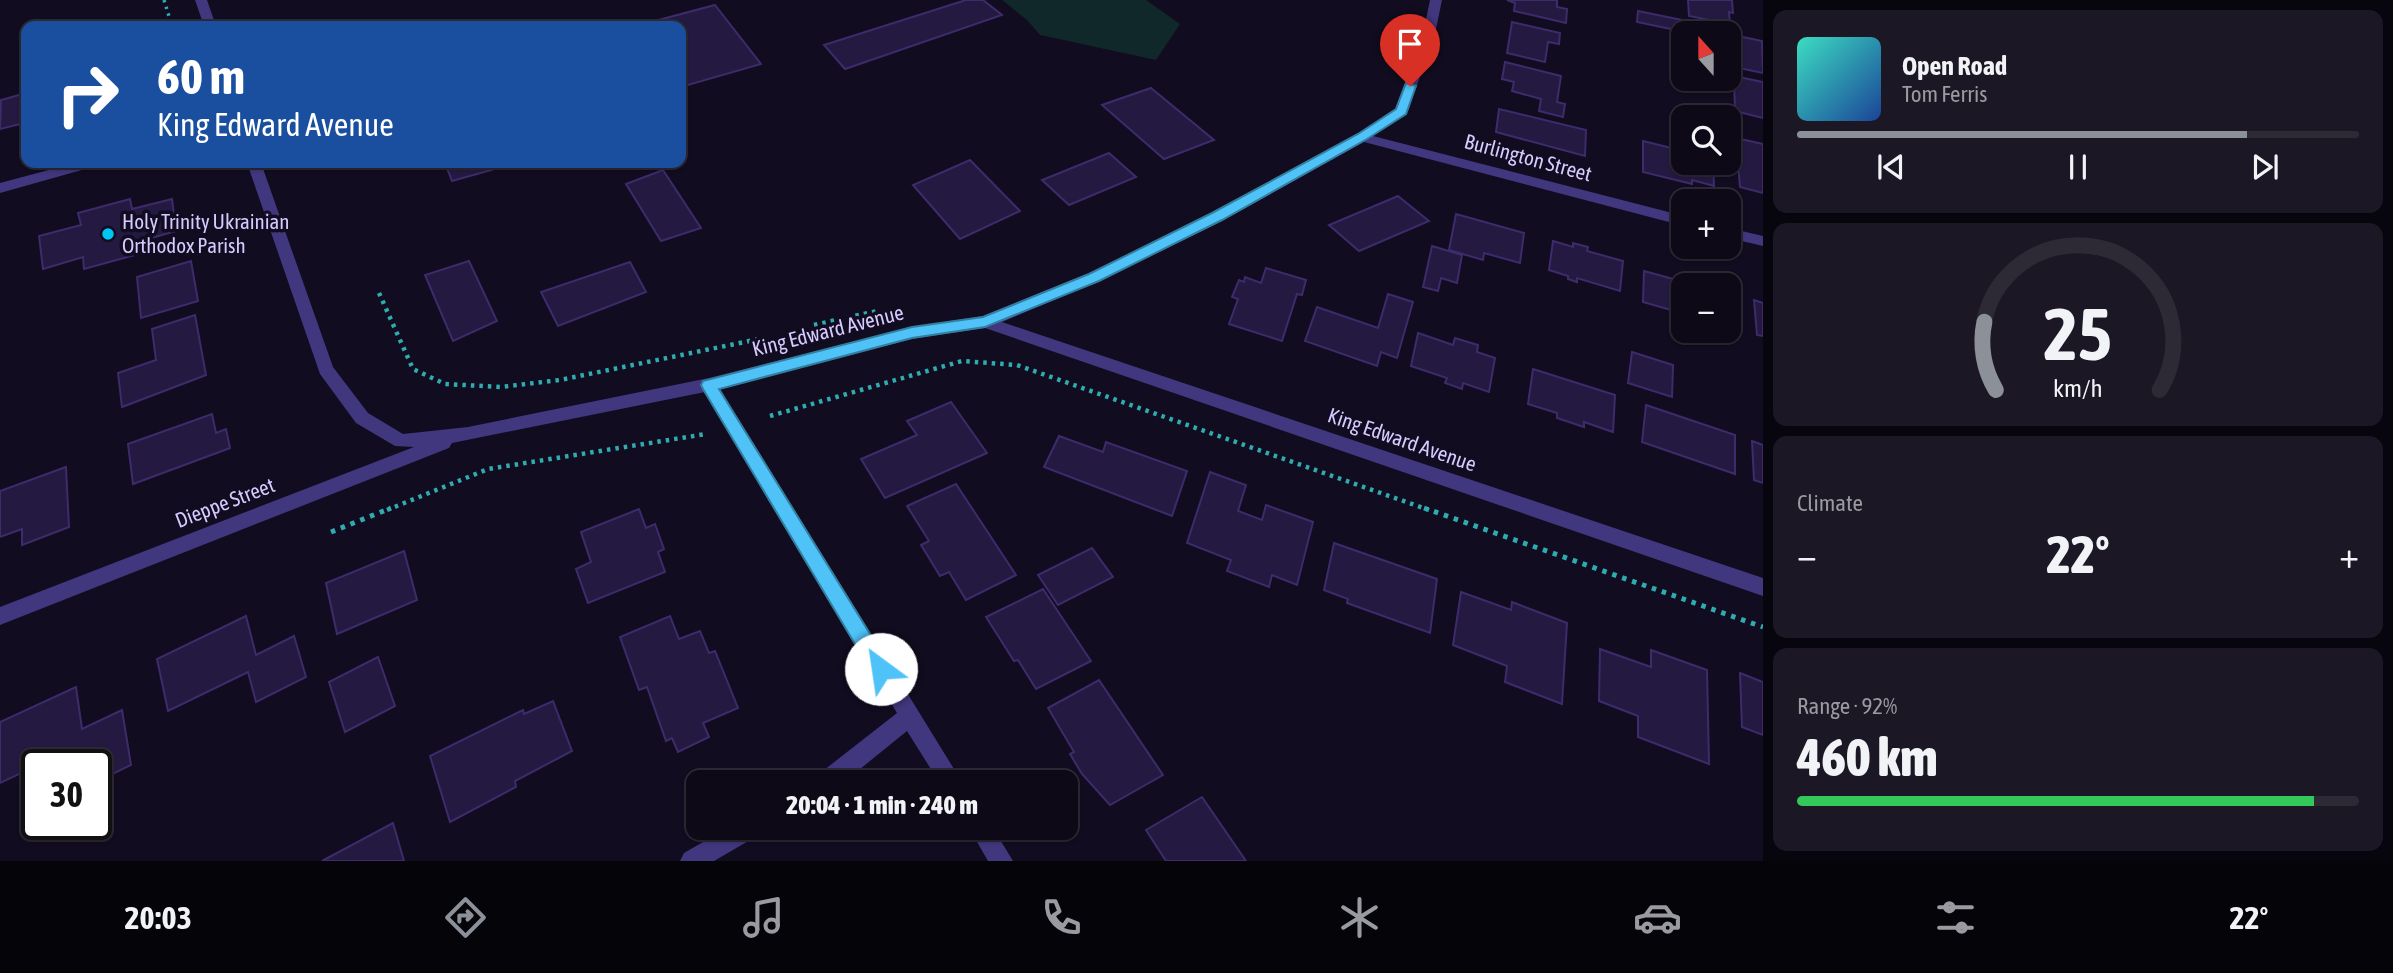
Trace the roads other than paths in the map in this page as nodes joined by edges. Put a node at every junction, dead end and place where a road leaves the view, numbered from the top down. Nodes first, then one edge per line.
1 (201, 0) edge
2 (1436, 0) edge
3 (208, 21) edge
4 (1362, 137) junction
5 (72, 168) edge
6 (256, 168) edge
7 (0, 188) edge
8 (1671, 218) edge
9 (1741, 236) edge
10 (1763, 242) edge
11 (985, 322) junction
12 (709, 385) junction
13 (468, 434) junction
14 (1763, 587) edge
15 (0, 616) edge
16 (910, 716) junction
17 (842, 770) edge
18 (944, 770) edge
19 (728, 840) edge
20 (988, 840) edge
21 (692, 861) edge
22 (1001, 861) edge

1 - 3 street
2 - 4 street
4 - 8 street, Burlington Street
4 - 11 street
5 - 7 street
6 - 13 street, King Edward Avenue
9 - 10 street
11 - 12 street, King Edward Avenue
11 - 14 street, King Edward Avenue
12 - 13 street, King Edward Avenue
12 - 16 street
13 - 15 street, Dieppe Street
16 - 17 street
16 - 18 street
19 - 21 street
20 - 22 street

